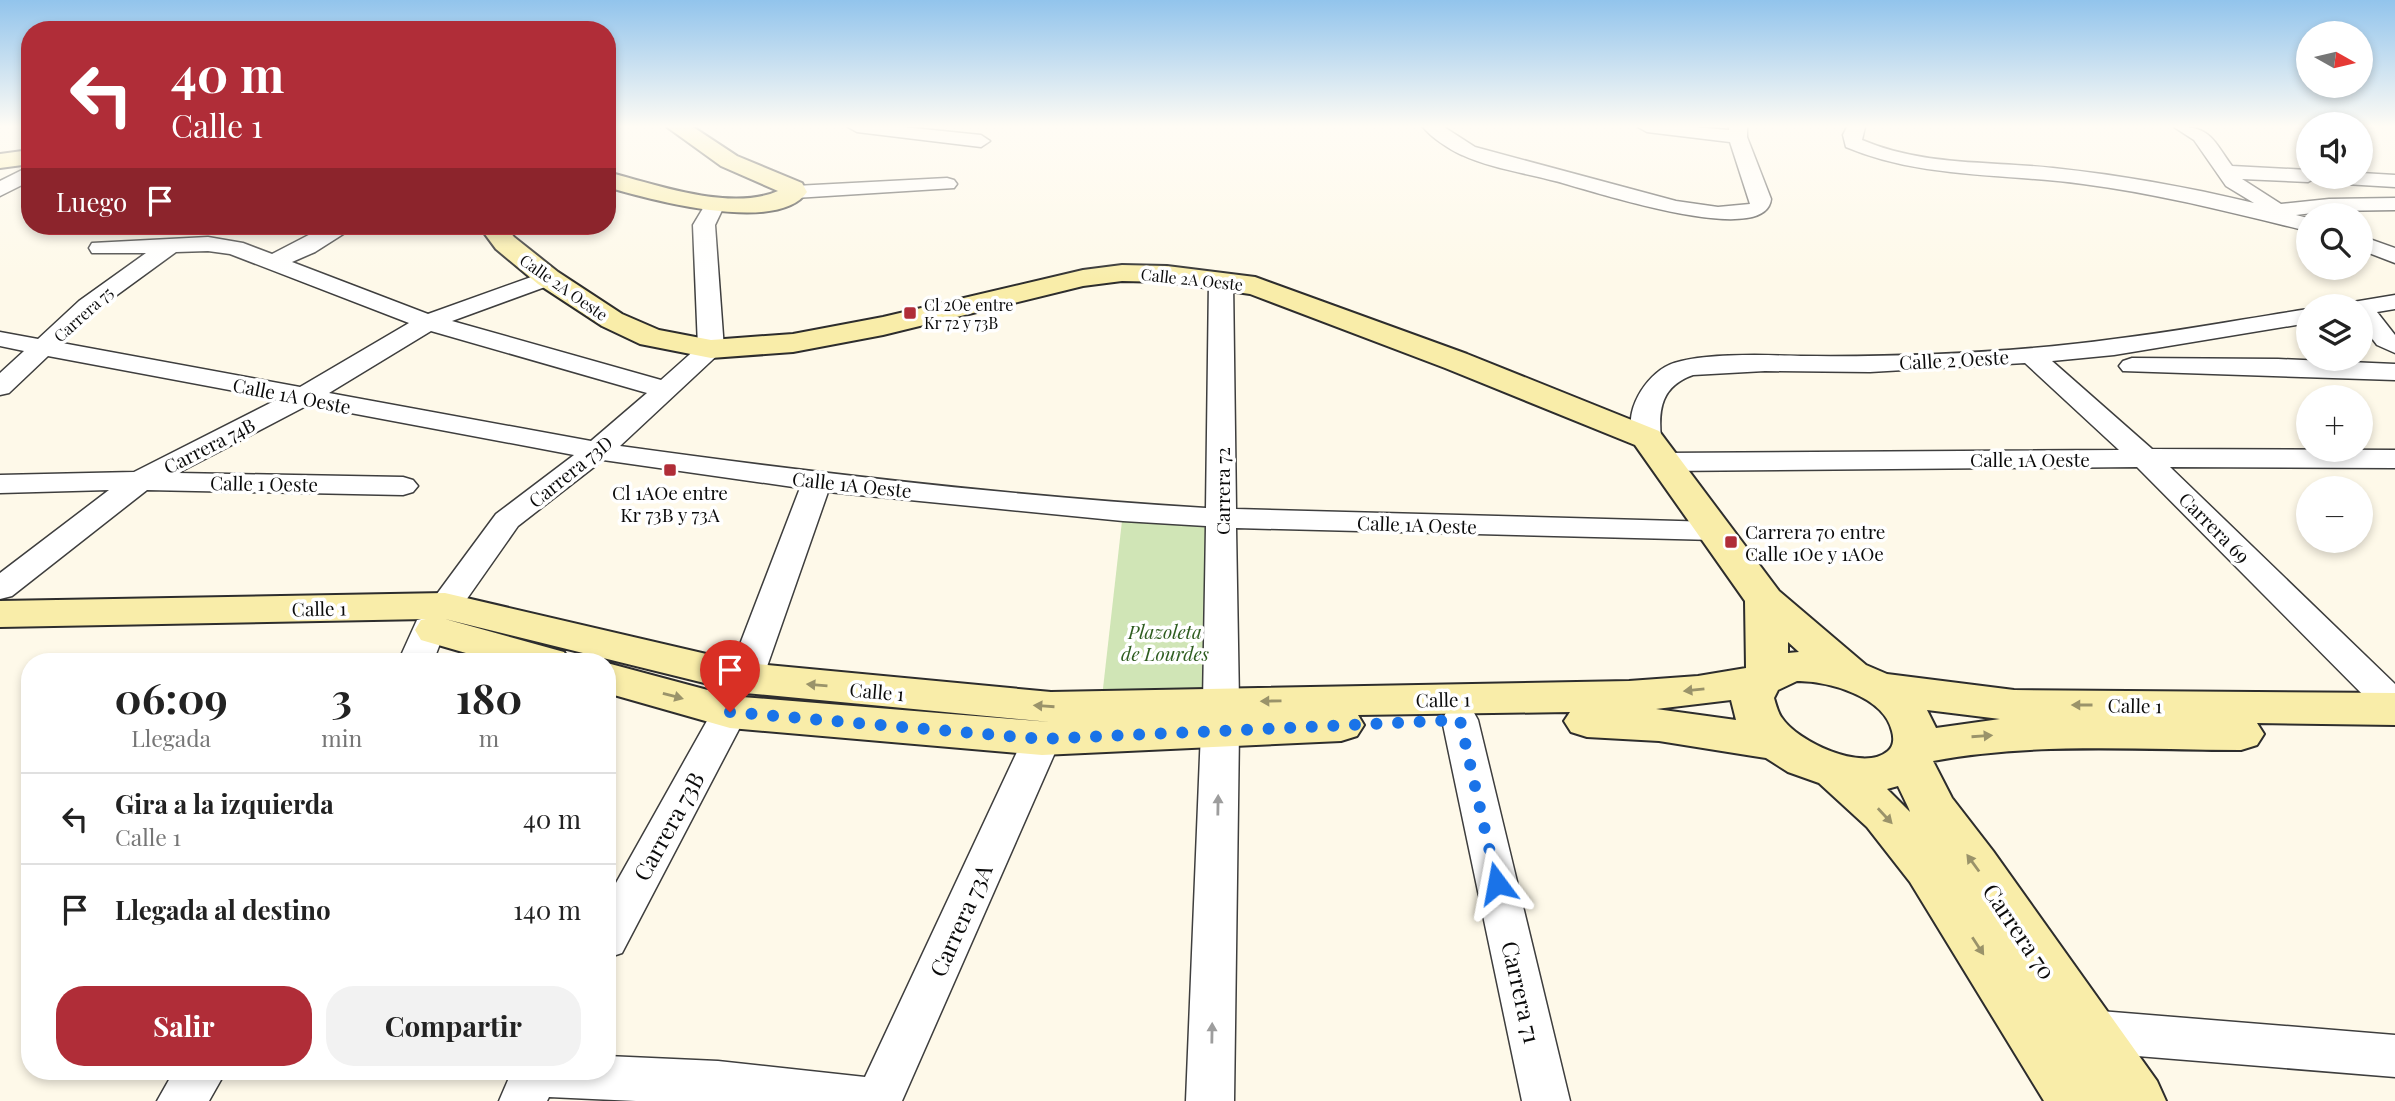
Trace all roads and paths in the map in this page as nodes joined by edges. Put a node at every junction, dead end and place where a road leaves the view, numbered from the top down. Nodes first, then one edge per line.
1 (19, 178) edge
2 (770, 178) edge
3 (1571, 178) edge
4 (1754, 178) edge
5 (2085, 178) edge
6 (2230, 178) edge
7 (2373, 180) edge
8 (616, 181) edge
9 (2395, 181) edge
10 (947, 184) dead end
11 (0, 190) edge
12 (795, 192) junction
13 (715, 204) junction
14 (2395, 204) edge
15 (2274, 211) junction
16 (2296, 220) edge
17 (326, 235) edge
18 (499, 235) edge
19 (170, 245) junction
20 (2373, 247) edge
21 (100, 248) dead end
22 (2395, 256) edge
23 (274, 262) junction
24 (548, 278) junction
25 (1221, 280) junction
26 (2395, 302) edge
27 (2373, 305) edge
28 (2296, 318) edge
29 (428, 322) junction
30 (2373, 323) edge
31 (0, 340) edge
32 (2395, 345) edge
33 (45, 348) junction
34 (711, 349) junction
35 (2031, 355) junction
36 (2132, 366) dead end
37 (2395, 372) edge
38 (0, 387) edge
39 (663, 389) junction
40 (303, 397) junction
41 (1655, 448) junction
42 (597, 451) junction
43 (2145, 458) junction
44 (2395, 459) edge
45 (140, 481) junction
46 (817, 482) junction
47 (0, 484) edge
48 (403, 486) dead end
49 (1223, 518) junction
50 (1715, 531) junction
51 (0, 589) edge
52 (1765, 600) junction
53 (0, 614) edge
54 (430, 632) edge
55 (0, 640) edge
56 (513, 653) edge
57 (532, 653) edge
58 (616, 670) edge
59 (1765, 677) junction
60 (616, 679) edge
61 (1863, 680) junction
62 (737, 695) junction
63 (2395, 707) edge
64 (1221, 716) junction
65 (1460, 720) junction
66 (2395, 736) edge
67 (1042, 739) junction
68 (1777, 744) junction
69 (1912, 754) junction
70 (1836, 772) junction
71 (616, 923) edge
72 (2088, 1031) junction
73 (2395, 1056) edge
74 (195, 1080) edge
75 (531, 1082) edge
76 (181, 1101) edge
77 (878, 1101) edge
78 (1210, 1101) edge
79 (1546, 1101) edge
80 (2077, 1101) edge
81 (2136, 1101) edge

1 - 11 street
2 - 12 street
3 - 4 street
5 - 15 street
6 - 15 street
7 - 9 street
8 - 13 street
10 - 12 street
12 - 13 street
13 - 34 street
14 - 15 street
15 - 16 street
17 - 23 street
18 - 24 street, Calle 2A Oeste
19 - 21 street
19 - 23 street
19 - 33 street, Carrera 75
20 - 22 street
23 - 29 street
24 - 29 street, Carrera 74B
24 - 34 street, Calle 2A Oeste
25 - 34 street, Calle 2A Oeste
25 - 41 street, Calle 2A Oeste
25 - 49 street, Carrera 72
26 - 27 street
28 - 35 street, Calle 2 Oeste
29 - 39 street
29 - 40 street, Carrera 74B
30 - 32 street
31 - 33 street, Calle 1A Oeste
33 - 38 street, Carrera 75
33 - 40 street, Calle 1A Oeste
34 - 39 street, Carrera 73D
35 - 41 street, Calle 2 Oeste
35 - 43 street, Carrera 69
36 - 37 street
39 - 42 street, Carrera 73D
40 - 42 street, Calle 1A Oeste
40 - 45 street, Carrera 74B
41 - 43 street, Calle 1A Oeste
41 - 50 street
42 - 46 street, Calle 1A Oeste
42 - 54 street, Carrera 73D
43 - 44 street, Calle 1A Oeste
43 - 63 street, Carrera 69
45 - 47 street, Calle 1 Oeste
45 - 48 street, Calle 1 Oeste
45 - 51 street, Carrera 74B
46 - 49 street, Calle 1A Oeste
46 - 62 street, Carrera 73B
49 - 50 street, Calle 1A Oeste
49 - 64 street, Carrera 72
50 - 52 street
52 - 59 street
52 - 61 street
53 - 54 street, Calle 1
54 - 55 street, Calle 1
54 - 56 street, Calle 1
54 - 57 street, Calle 1
58 - 62 street, Calle 1
59 - 61 street
59 -> 64 street, Calle 1
59 - 68 street
60 -> 62 street, Calle 1
63 -> 61 street, Calle 1
61 - 69 street
64 -> 62 street, Calle 1
62 - 67 street, Calle 1
62 - 71 street, Carrera 73B
64 - 65 street, Calle 1
64 - 67 street, Calle 1
78 -> 64 street, Carrera 72
65 - 68 street, Calle 1
65 - 79 street, Carrera 71
69 -> 66 street, Calle 1
67 - 77 street, Carrera 73A
68 - 70 street
69 - 70 street
72 -> 69 street, Carrera 70
70 -> 80 street, Carrera 70
72 - 73 street
72 - 81 street, Carrera 70
74 - 76 street
75 - 77 street

